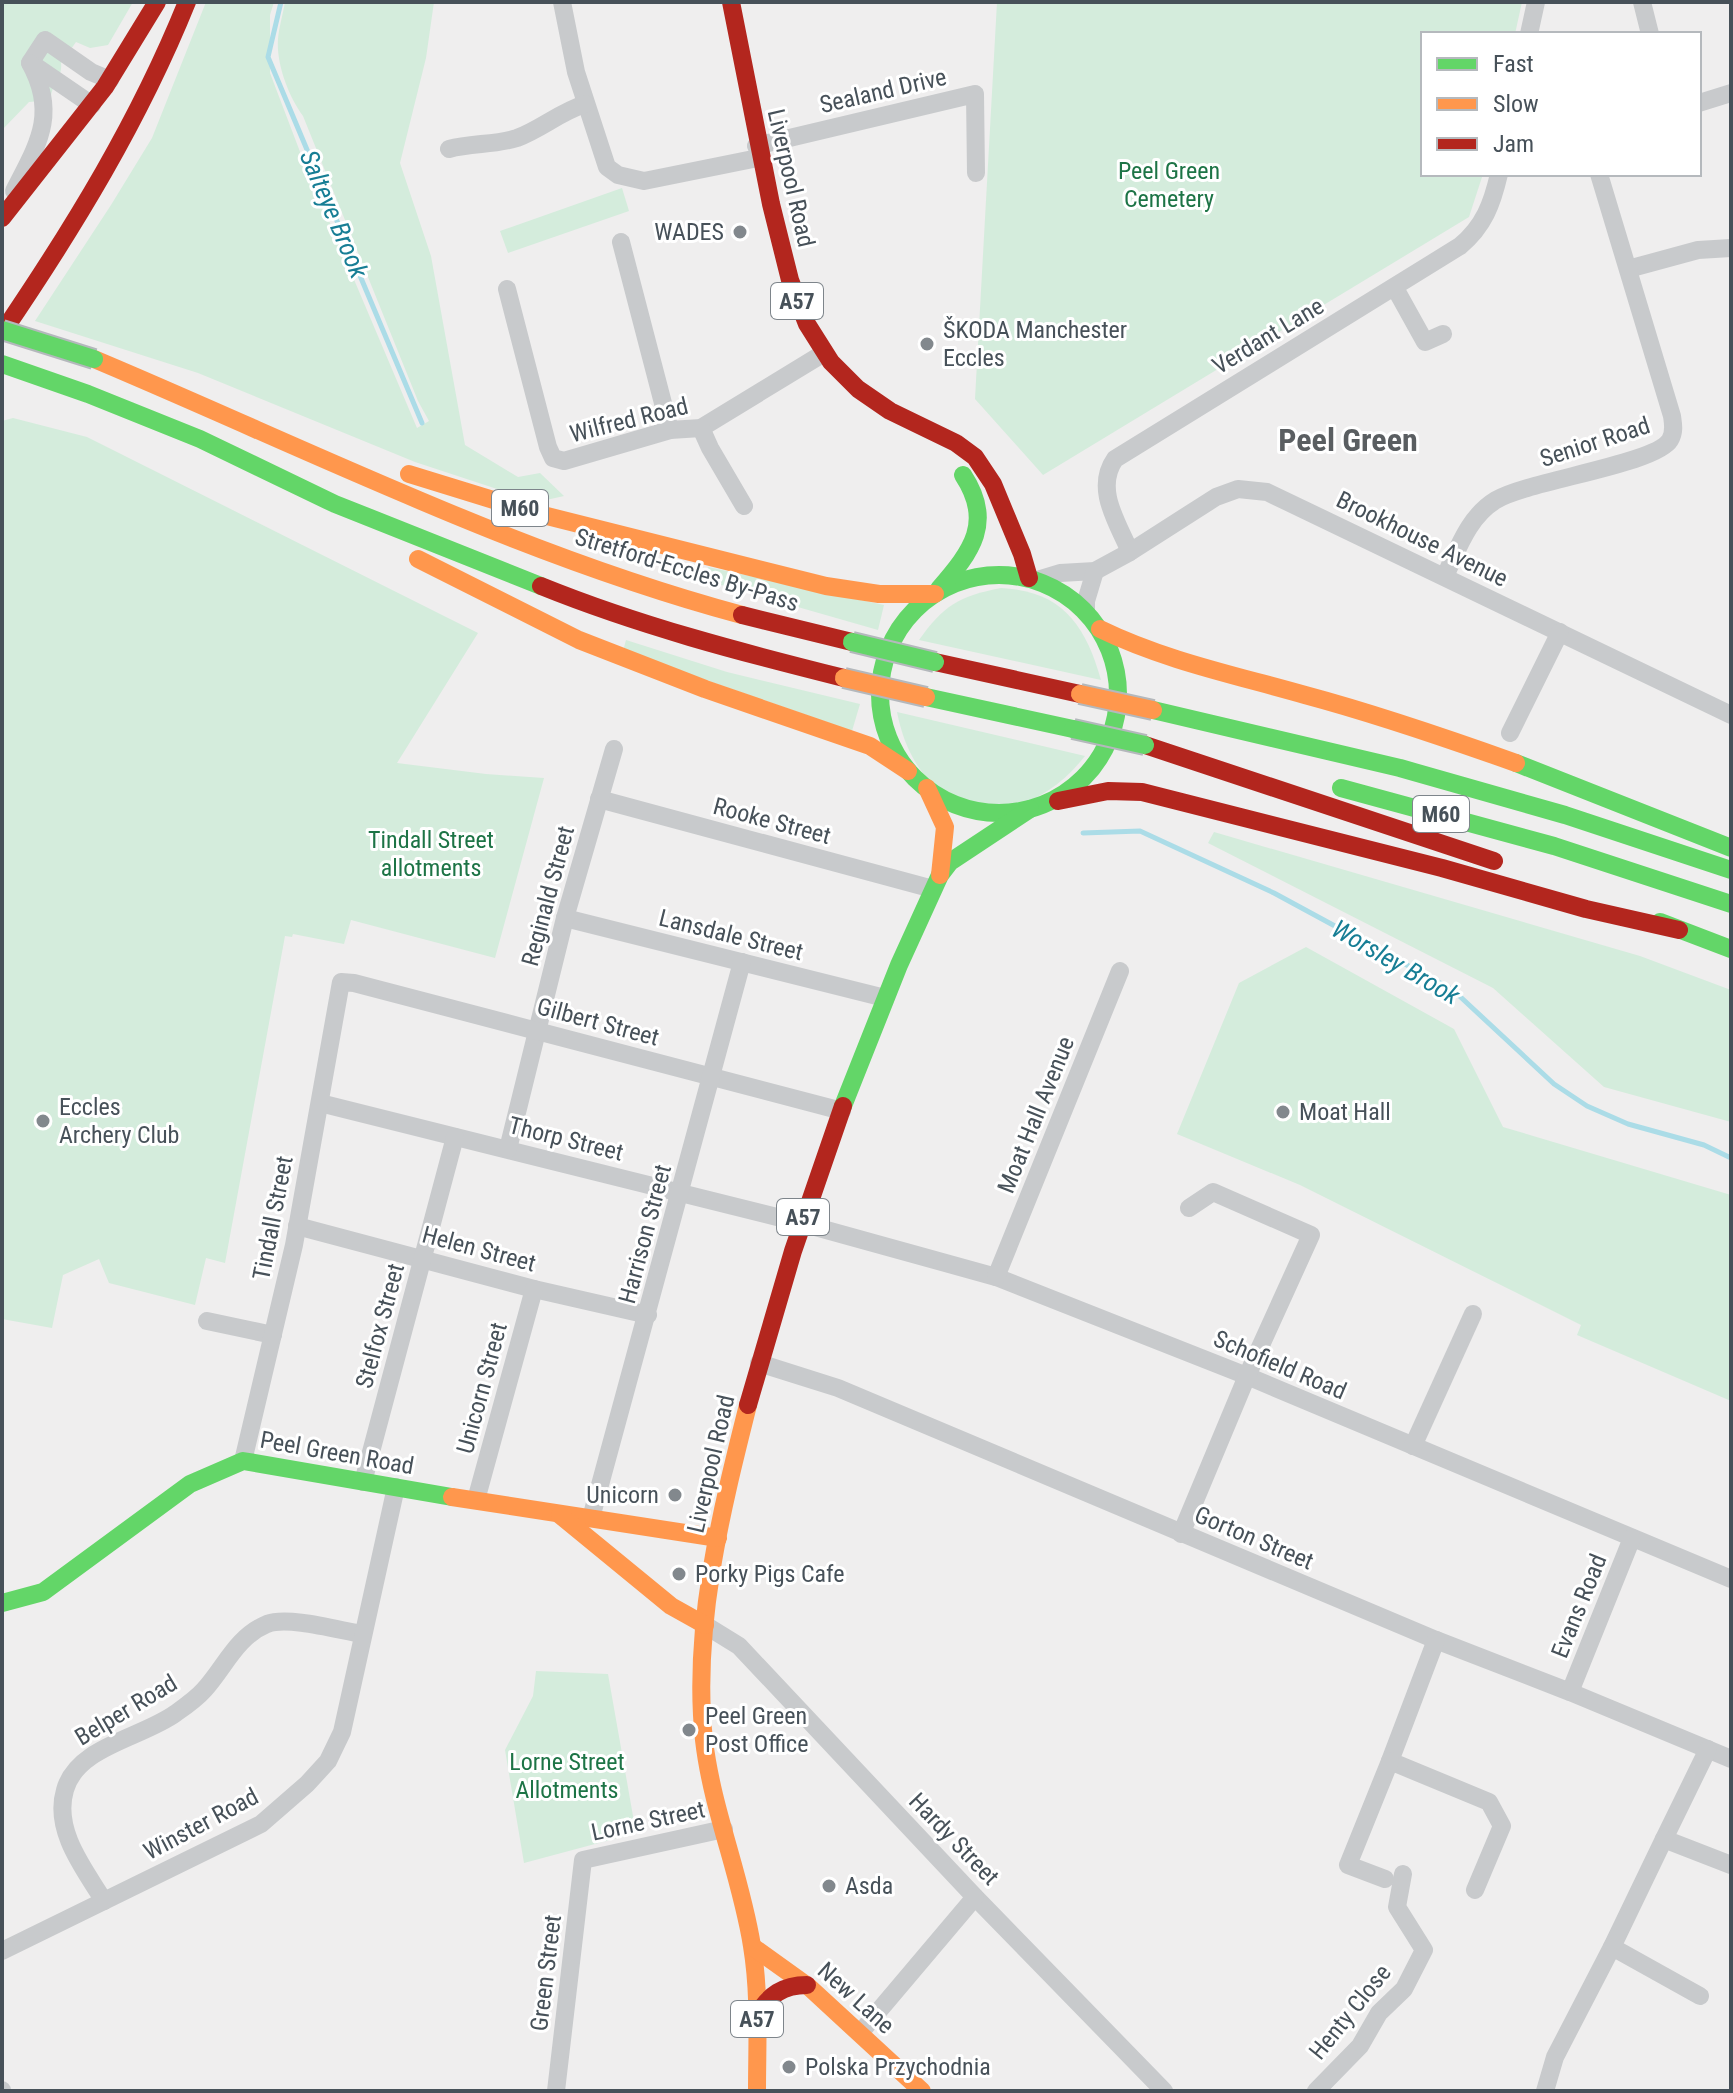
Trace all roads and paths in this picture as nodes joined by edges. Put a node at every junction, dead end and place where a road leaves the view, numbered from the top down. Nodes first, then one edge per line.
1 (157, 2) edge
2 (187, 2) edge
3 (562, 2) edge
4 (731, 2) edge
5 (1536, 2) edge
6 (1642, 2) edge
7 (1529, 32) edge
8 (1650, 32) edge
9 (30, 63) junction
10 (110, 80) junction
11 (1731, 93) edge
12 (1701, 102) edge
13 (585, 104) junction
14 (92, 105) junction
15 (449, 149) dead end
16 (757, 152) junction
17 (976, 173) dead end
18 (1498, 176) edge
19 (1600, 176) edge
20 (2, 216) edge
21 (621, 242) dead end
22 (1731, 248) edge
23 (1628, 269) junction
24 (1395, 288) junction
25 (507, 289) dead end
26 (2, 332) edge
27 (1443, 334) dead end
28 (824, 353) junction
29 (2, 364) edge
30 (170, 390) junction
31 (901, 417) junction
32 (701, 428) junction
33 (670, 430) junction
34 (200, 439) junction
35 (744, 506) dead end
36 (1130, 552) junction
37 (1095, 571) junction
38 (1445, 576) junction
39 (1033, 579) junction
40 (936, 593) junction
41 (1086, 612) junction
42 (1100, 629) junction
43 (1560, 632) junction
44 (1731, 715) edge
45 (1510, 733) dead end
46 (1145, 745) junction
47 (614, 749) dead end
48 (908, 771) junction
49 (1302, 778) dead end
50 (1330, 785) dead end
51 (927, 788) junction
52 (599, 799) junction
53 (1038, 807) junction
54 (1731, 848) edge
55 (1507, 866) dead end
56 (1731, 870) edge
57 (1535, 876) dead end
58 (937, 882) junction
59 (1731, 904) edge
60 (565, 918) junction
61 (1679, 930) junction
62 (1731, 949) edge
63 (742, 962) junction
64 (1120, 971) dead end
65 (341, 982) joint
66 (885, 998) junction
67 (537, 1030) junction
68 (710, 1077) junction
69 (320, 1103) junction
70 (842, 1111) junction
71 (455, 1137) junction
72 (508, 1149) junction
73 (681, 1194) junction
74 (1189, 1208) dead end
75 (801, 1223) junction
76 (297, 1226) junction
77 (423, 1259) junction
78 (996, 1277) junction
79 (534, 1289) junction
80 (1473, 1314) dead end
81 (648, 1315) junction
82 (207, 1321) dead end
83 (273, 1335) junction
84 (759, 1363) junction
85 (1247, 1376) junction
86 (1413, 1446) junction
87 (243, 1461) junction
88 (363, 1482) junction
89 (396, 1487) junction
90 (476, 1500) junction
91 (560, 1515) junction
92 (591, 1518) junction
93 (649, 1527) junction
94 (1181, 1534) junction
95 (718, 1538) junction
96 (1632, 1538) junction
97 (633, 1559) junction
98 (1731, 1579) edge
99 (2, 1603) edge
100 (705, 1625) junction
101 (362, 1634) junction
102 (1436, 1640) junction
103 (1570, 1692) junction
104 (1708, 1749) junction
105 (1731, 1759) edge
106 (1390, 1761) junction
107 (724, 1829) junction
108 (1664, 1839) junction
109 (583, 1860) joint
110 (1731, 1865) edge
111 (1475, 1890) dead end
112 (975, 1897) junction
113 (104, 1901) junction
114 (753, 1947) junction
115 (1612, 1947) junction
116 (2, 1951) edge
117 (807, 1985) junction
118 (1700, 1996) dead end
119 (757, 2015) junction
120 (860, 2033) junction
121 (556, 2091) edge
122 (757, 2091) edge
123 (922, 2091) edge
124 (1164, 2091) edge
125 (1316, 2091) edge
126 (1545, 2091) edge

1 - 10 main road
2 - 26 main road
3 - 13 street, Sealand Drive
4 - 16 main road, Liverpool Road / A57
5 - 7 street
6 - 8 street
9 - 10 street
9 - 14 street
9 - 20 street
10 - 14 main road
11 - 12 street
13 - 15 street
13 - 16 street, Sealand Drive
14 - 20 main road
16 - 17 street, Sealand Drive
16 - 28 main road, Liverpool Road / A57
18 - 24 street, Verdant Lane
19 - 23 street, Senior Road
21 - 33 street
22 - 23 street
23 - 38 street, Senior Road
24 - 27 street
24 - 36 street, Verdant Lane
25 - 33 street, Wilfred Road
26 - 30 main road, Stretford-Eccles By-Pass / M60, bridge
28 - 31 main road, Liverpool Road / A57
28 - 32 street, Wilfred Road
29 - 34 main road
30 - 40 main road, M60
30 - 56 main road, Stretford-Eccles By-Pass / M60, bridge
31 - 39 main road, Liverpool Road / A57
31 - 40 main road, Liverpool Road / A57
32 - 33 street, Wilfred Road
32 - 35 street
34 - 46 main road, bridge
34 - 48 main road
36 - 37 street, Brookhouse Avenue
36 - 38 street, Brookhouse Avenue
37 - 39 street, Brookhouse Avenue
37 - 41 street
38 - 43 street, Brookhouse Avenue
39 - 40 main road, A57
39 - 41 main road, A57
40 - 48 main road, A57
41 - 42 main road, A57
42 - 53 main road, A57
42 - 54 main road
43 - 44 street, Brookhouse Avenue
43 - 45 street
46 - 49 main road
46 - 55 main road
47 - 52 street, Reginald Street
48 - 51 main road, A57
50 - 59 main road, M60
51 - 53 main road, A57
51 - 58 main road, Liverpool Road / A57
52 - 58 street, Rooke Street
52 - 60 street, Reginald Street
53 - 58 main road, Liverpool Road / A57
53 - 61 main road, M60
57 - 61 main road
58 - 66 main road, Liverpool Road / A57
60 - 63 street, Lansdale Street
60 - 67 street, Reginald Street
61 - 62 main road, M60
63 - 66 street, Lansdale Street
63 - 68 street, Harrison Street
64 - 78 street, Moat Hall Avenue
65 - 67 street, Gilbert Street
65 - 69 street, Tindall Street
66 - 70 main road, Liverpool Road / A57
67 - 68 street, Gilbert Street
67 - 72 street, Reginald Street
68 - 70 street, Gilbert Street
68 - 73 street, Harrison Street
69 - 71 street, Thorp Street
69 - 76 street, Tindall Street
70 - 75 main road, Liverpool Road / A57
71 - 72 street, Thorp Street
71 - 77 street, Stelfox Street
72 - 73 street, Thorp Street
73 - 75 street, Thorp Street
73 - 81 street, Harrison Street
74 - 85 street
75 - 78 street, Schofield Road
75 - 84 main road, Liverpool Road / A57
76 - 77 street, Helen Street
76 - 83 street, Tindall Street
77 - 79 street, Helen Street
77 - 88 street, Stelfox Street
78 - 85 street, Schofield Road
79 - 81 street, Helen Street
79 - 90 street, Unicorn Street
80 - 86 street
81 - 92 street, Harrison Street
82 - 83 street
83 - 87 street, Tindall Street
84 - 94 street, Gorton Street
84 - 95 main road, Liverpool Road / A57
85 - 86 street, Schofield Road
85 - 94 street
86 - 96 street, Schofield Road
87 - 88 main road, Peel Green Road
87 - 99 main road, Peel Green Road
88 - 89 main road, Peel Green Road
89 - 90 main road, Peel Green Road
89 - 101 street, Winster Road
90 - 91 main road, Peel Green Road
91 - 92 main road, Peel Green Road
91 - 97 main road, Peel Green Road
92 - 93 main road, Peel Green Road
93 - 95 main road, Peel Green Road
93 - 97 main road
94 - 102 street, Gorton Street
95 - 100 main road, Liverpool Road / A57
96 - 98 street, Schofield Road
96 - 103 street, Evans Road
97 - 100 main road, Peel Green Road
100 - 107 main road, Liverpool Road / A57
100 - 112 street, Hardy Street
101 - 113 street, Winster Road
101 - 113 street, Belper Road
102 - 103 street, Gorton Street
102 - 106 street
103 - 104 street, Gorton Street
104 - 105 street, Gorton Street
104 - 108 street
106 - 111 street
106 - 125 street, Henty Close
107 - 109 street, Lorne Street
107 - 114 main road, Liverpool Road / A57
108 - 110 street
108 - 115 street
109 - 121 street, Green Street
112 - 120 street
112 - 124 street, Hardy Street
113 - 116 street, Winster Road
114 - 117 main road, New Lane
114 - 119 main road, Liverpool Road / A57
115 - 118 street
115 - 126 street
117 - 119 main road
117 - 120 main road, New Lane
119 - 122 main road, Liverpool Road / A57
120 - 123 main road, New Lane

